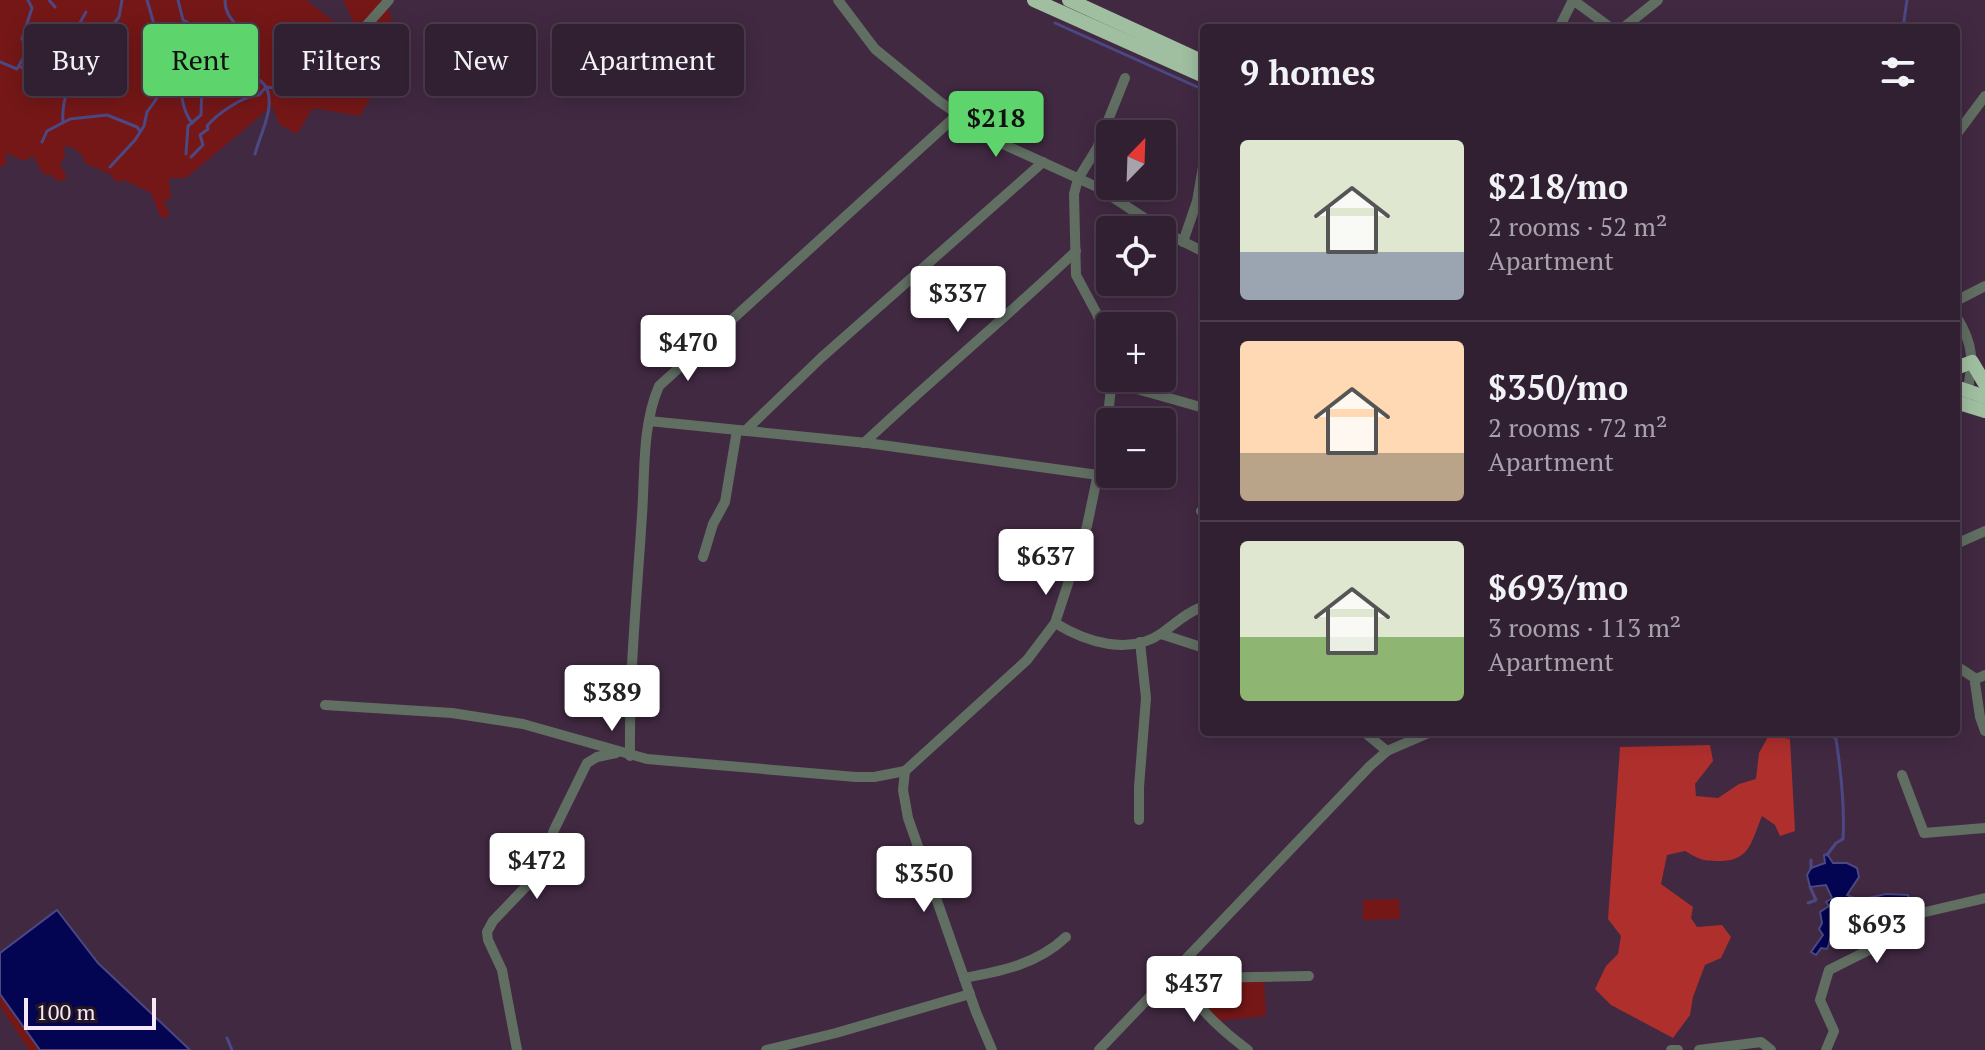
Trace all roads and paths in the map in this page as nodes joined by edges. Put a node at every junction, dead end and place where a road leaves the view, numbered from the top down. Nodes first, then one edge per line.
1 (389, 0) edge
2 (838, 0) edge
3 (1034, 0) edge
4 (1069, 0) edge
5 (1573, 0) edge
6 (1658, 0) edge
7 (368, 24) edge
8 (1561, 24) edge
9 (1606, 24) edge
10 (1628, 24) edge
11 (1200, 60) edge
12 (1200, 74) edge
13 (1125, 78) dead end
14 (1985, 96) edge
15 (958, 114) junction
16 (1960, 130) edge
17 (1043, 162) junction
18 (1078, 179) junction
19 (1200, 184) edge
20 (1183, 242) junction
21 (1200, 250) edge
22 (1076, 251) junction
23 (1985, 286) edge
24 (1960, 299) edge
25 (1096, 312) edge
26 (1960, 322) edge
27 (1972, 362) junction
28 (1960, 366) edge
29 (1985, 384) edge
30 (1151, 392) edge
31 (1961, 396) edge
32 (1985, 397) edge
33 (1200, 407) edge
34 (1985, 411) edge
35 (649, 421) junction
36 (741, 431) junction
37 (864, 443) junction
38 (1096, 475) edge
39 (1096, 484) edge
40 (1985, 531) edge
41 (1960, 542) edge
42 (703, 557) dead end
43 (1200, 608) edge
44 (1055, 623) junction
45 (1161, 634) junction
46 (1140, 642) junction
47 (1200, 647) edge
48 (1960, 669) edge
49 (1980, 677) edge
50 (325, 705) dead end
51 (1985, 731) edge
52 (1369, 736) edge
53 (1422, 736) edge
54 (1387, 751) junction
55 (617, 753) junction
56 (630, 756) junction
57 (905, 771) junction
58 (1902, 775) dead end
59 (1139, 820) dead end
60 (1985, 828) edge
61 (1985, 898) edge
62 (1066, 937) dead end
63 (1177, 969) junction
64 (1309, 976) dead end
65 (964, 978) junction
66 (970, 994) junction
67 (786, 1048) edge
68 (517, 1050) edge
69 (766, 1050) edge
70 (992, 1050) edge
71 (1099, 1050) edge
72 (1248, 1050) edge
73 (1671, 1050) edge
74 (1678, 1050) edge
75 (1699, 1050) edge
76 (1771, 1050) edge
77 (1826, 1050) edge

1 - 7 street
2 - 15 street
3 - 12 highway
4 - 11 highway
5 - 8 street
5 - 9 street
6 - 10 street
13 - 18 street
14 - 16 street
15 - 17 street
15 - 35 street
17 - 18 street
17 - 36 street
18 - 20 street
18 - 22 street
19 - 20 street
20 - 21 street
22 - 25 street
22 - 37 street
23 - 24 street
26 - 27 street
27 - 28 highway
27 - 29 highway
27 - 31 street
30 - 33 street
31 - 32 highway
31 - 34 highway
35 - 36 street
35 - 56 street
36 - 37 street
36 - 42 street
37 - 38 street
39 - 44 street
40 - 41 street
43 - 45 street
44 - 46 street
44 - 57 street
45 - 46 street
45 - 47 street
46 - 59 street
48 - 49 street
49 - 51 street
50 - 55 street
52 - 54 street
53 - 54 street
54 - 63 street
55 - 56 street
55 - 68 street
56 - 57 street
57 - 65 street
58 - 60 street
61 - 77 street
62 - 65 street
63 - 64 street
63 - 71 street
63 - 72 street
65 - 66 street
66 - 67 street
66 - 70 street
67 - 69 street
73 - 74 street
75 - 76 street

